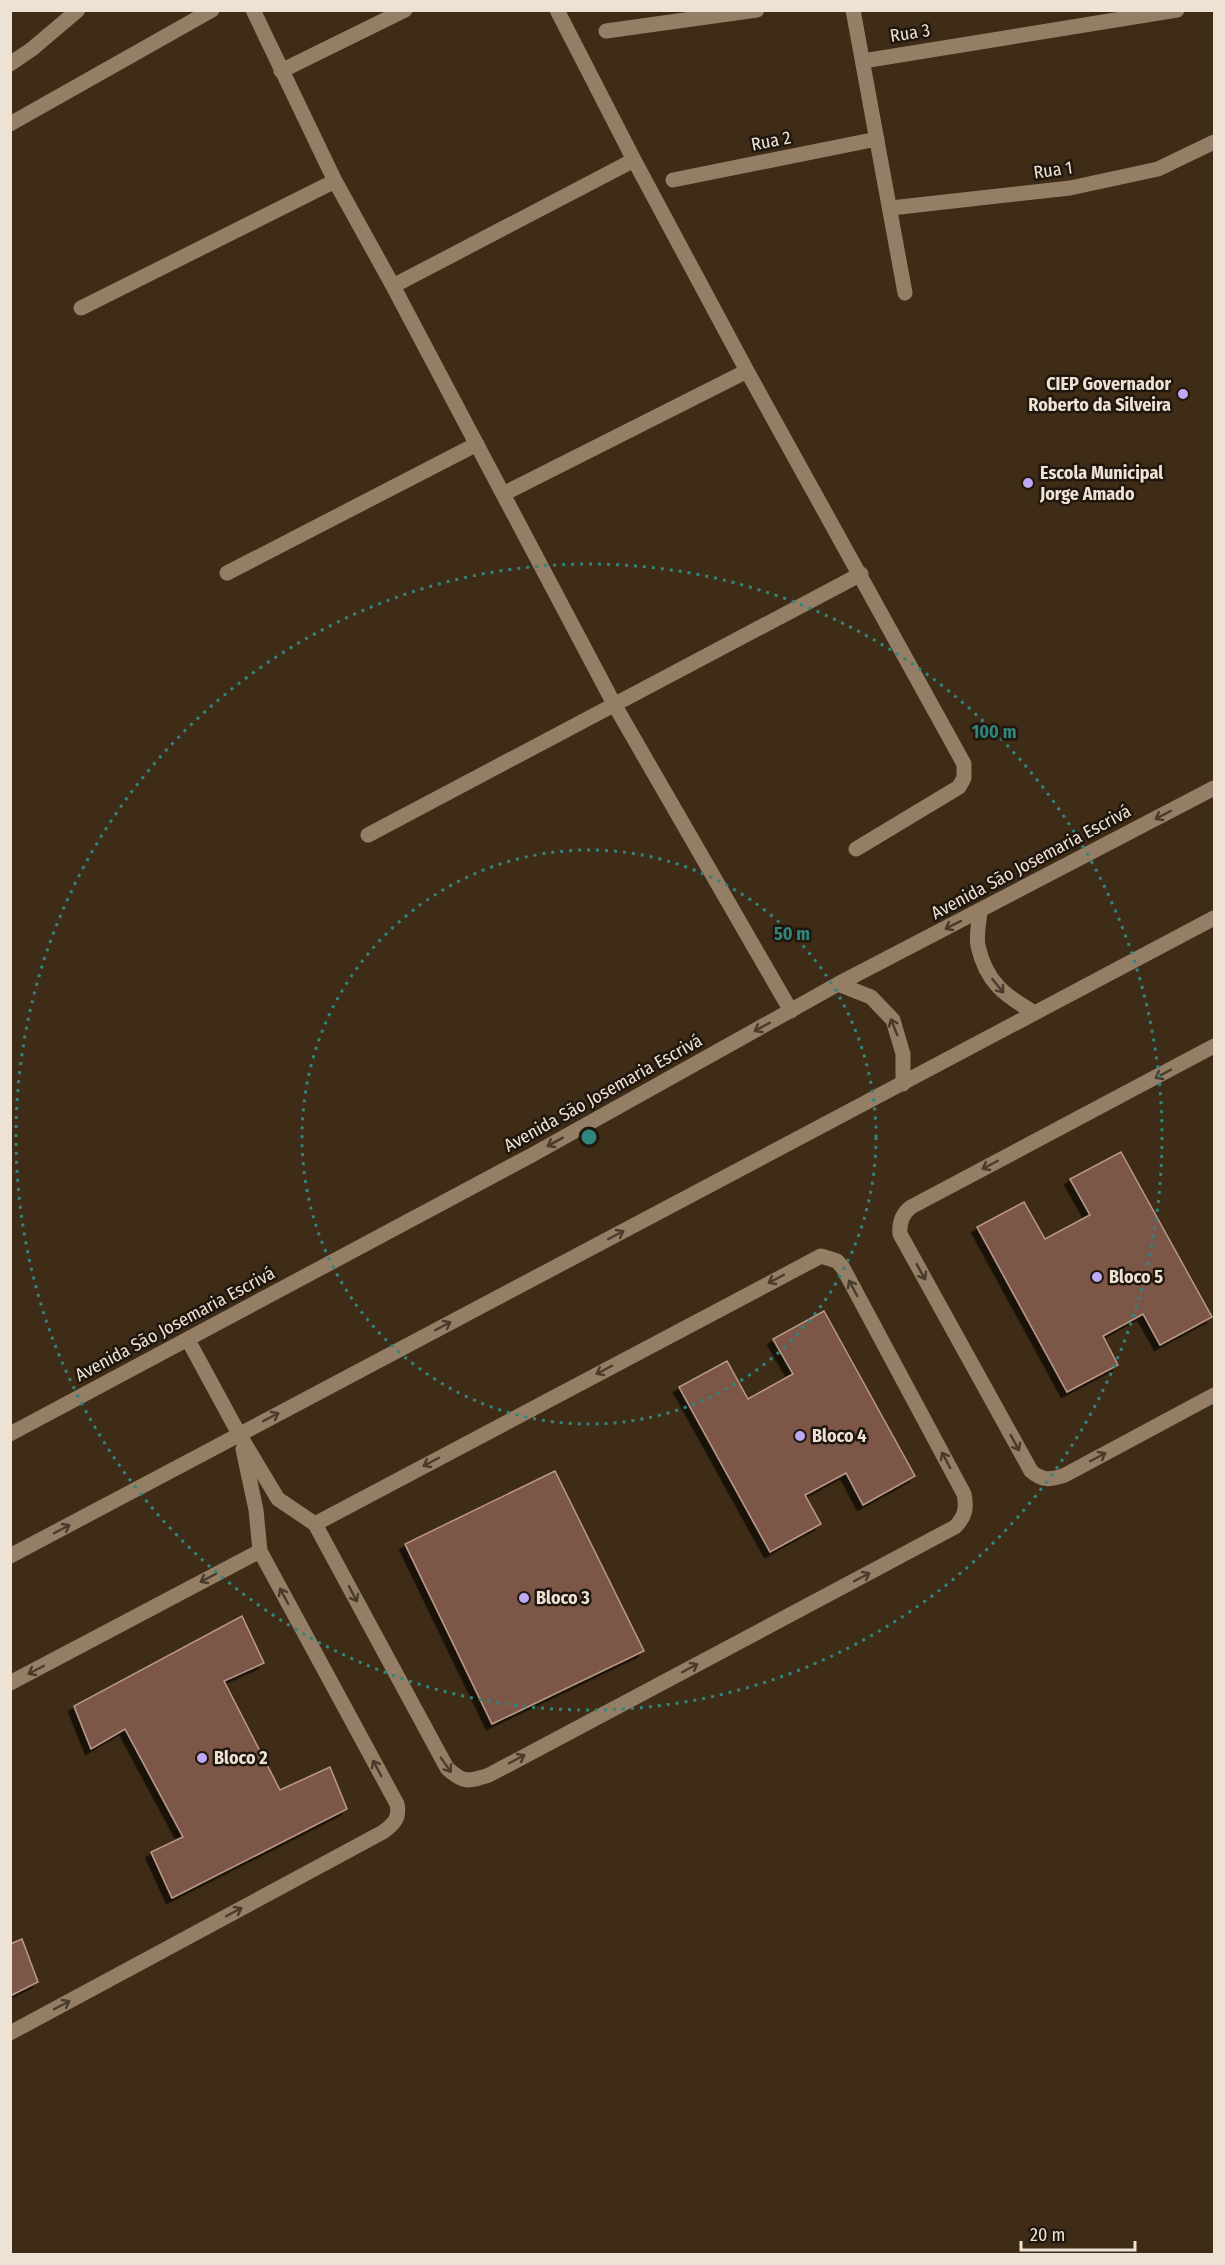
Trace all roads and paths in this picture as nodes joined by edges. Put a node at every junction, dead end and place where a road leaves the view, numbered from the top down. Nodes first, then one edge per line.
1 (78, 10) edge
2 (212, 10) edge
3 (253, 10) edge
4 (405, 10) edge
5 (557, 10) edge
6 (757, 10) edge
7 (853, 10) edge
8 (1177, 10) edge
9 (606, 31) dead end
10 (862, 61) junction
11 (10, 64) edge
12 (281, 71) junction
13 (10, 124) edge
14 (877, 140) junction
15 (1215, 142) edge
16 (634, 160) junction
17 (673, 180) dead end
18 (334, 181) junction
19 (891, 208) junction
20 (393, 286) junction
21 (905, 293) dead end
22 (81, 308) dead end
23 (747, 371) junction
24 (477, 444) junction
25 (503, 494) junction
26 (227, 573) dead end
27 (861, 574) junction
28 (614, 704) junction
29 (1215, 788) edge
30 (368, 835) dead end
31 (856, 849) dead end
32 (980, 912) junction
33 (1215, 918) edge
34 (838, 984) junction
35 (791, 1011) junction
36 (1035, 1013) junction
37 (1215, 1046) edge
38 (903, 1084) junction
39 (188, 1340) junction
40 (1215, 1395) edge
41 (10, 1434) edge
42 (239, 1434) junction
43 (315, 1524) junction
44 (260, 1551) junction
45 (10, 1556) edge
46 (10, 1683) edge
47 (10, 2033) edge

1 - 11 street
2 - 13 street
3 - 12 street
4 - 12 street
5 - 16 street
6 - 9 street
7 - 10 street
8 - 10 street, Rua 3
10 - 14 street
12 - 18 street
14 - 17 street, Rua 2
14 - 19 street
15 - 19 street, Rua 1
16 - 20 street
16 - 23 street
18 - 20 street
18 - 22 street
19 - 21 street
20 - 24 street
23 - 25 street
23 - 27 street
24 - 25 street
24 - 26 street
25 - 28 street
27 - 28 street
27 - 31 street
28 - 30 street
28 - 35 street
29 -> 32 street, Avenida São Josemaria Escrivá
32 -> 34 street, Avenida São Josemaria Escrivá
32 -> 36 street
33 - 36 street
34 - 35 street, Avenida São Josemaria Escrivá
38 -> 34 street
35 -> 39 street, Avenida São Josemaria Escrivá
36 - 38 street
37 -> 40 street
42 -> 38 street
39 - 41 street, Avenida São Josemaria Escrivá
39 - 42 street
42 - 43 street
42 - 44 street
45 -> 42 street
43 -> 43 street
44 -> 46 street
47 -> 44 street

